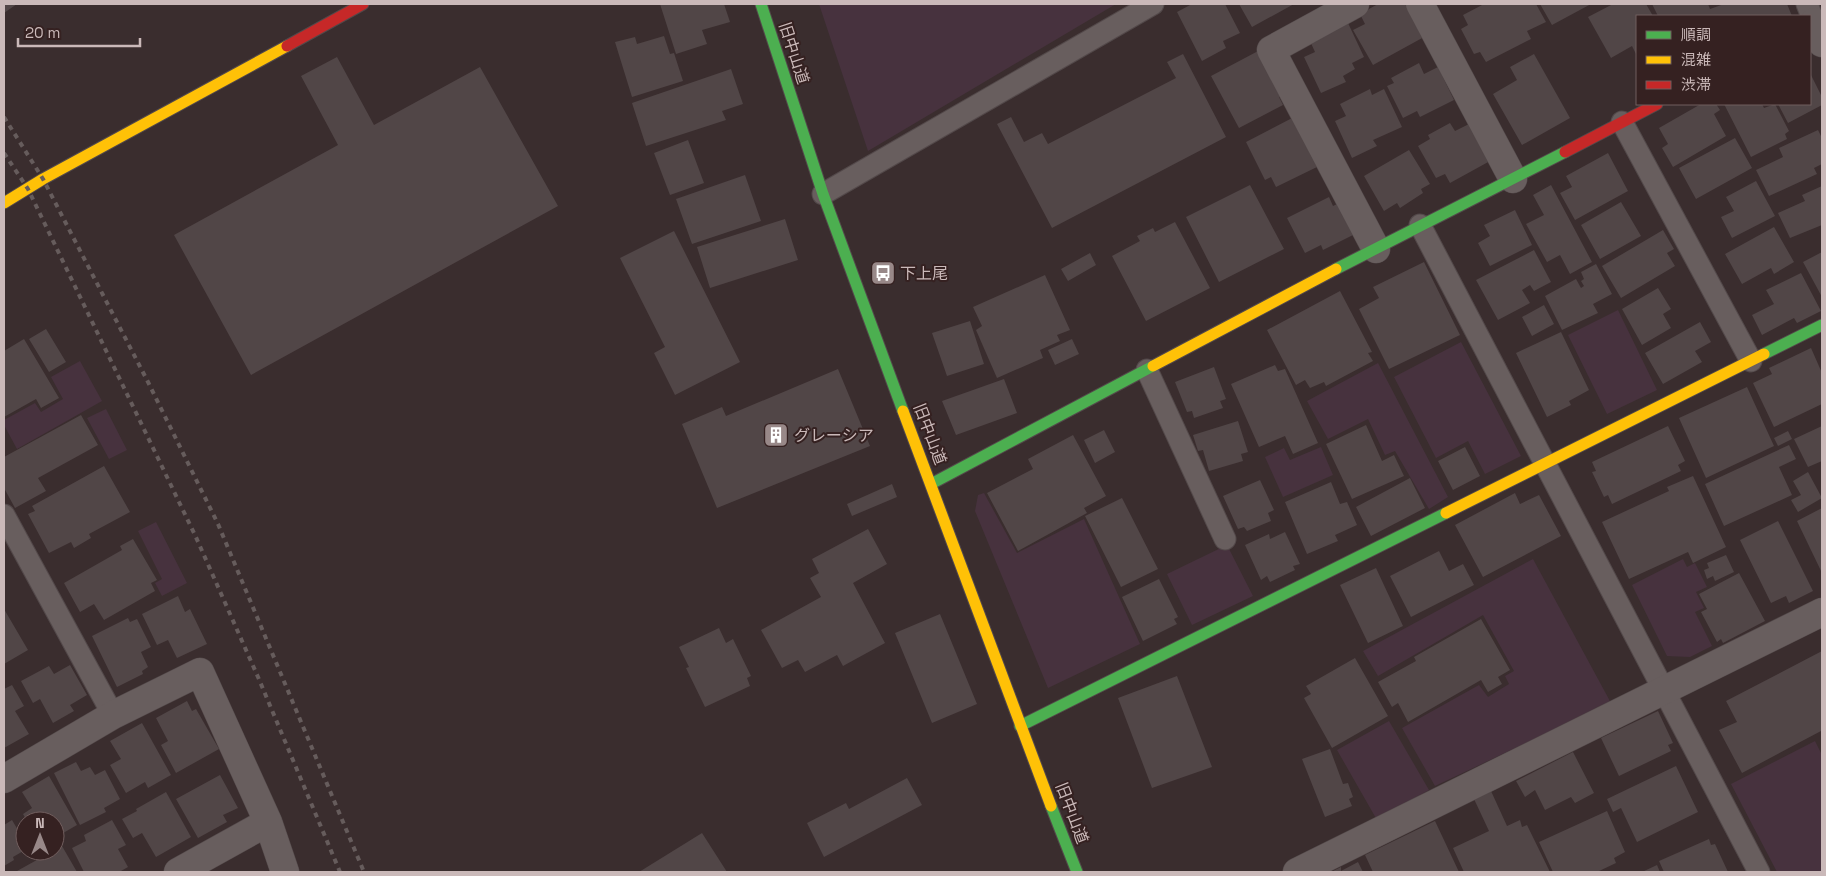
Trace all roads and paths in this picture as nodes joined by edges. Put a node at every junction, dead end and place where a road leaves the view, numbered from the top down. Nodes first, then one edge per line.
1 (364, 4) edge
2 (761, 4) edge
3 (1153, 4) edge
4 (1355, 4) edge
5 (1420, 4) edge
6 (1655, 105) edge
7 (1622, 122) junction
8 (1513, 179) junction
9 (823, 194) junction
10 (4, 203) edge
11 (1420, 225) junction
12 (1376, 249) junction
13 (1822, 325) edge
14 (1751, 361) junction
15 (1147, 370) junction
16 (1546, 464) junction
17 (931, 484) junction
18 (4, 515) edge
19 (1225, 539) dead end
20 (1822, 612) edge
21 (1665, 691) junction
22 (113, 715) junction
23 (1020, 726) junction
24 (4, 779) edge
25 (268, 822) junction
26 (178, 872) edge
27 (285, 872) edge
28 (1077, 872) edge
29 (1296, 872) edge
30 (1759, 872) edge

1 - 10 street
2 - 9 street, 旧中山道
3 - 9 lane
4 - 12 street
5 - 8 street
6 - 7 street
7 - 8 street
7 - 14 lane
8 - 11 street
9 - 17 street, 旧中山道
11 - 12 street
11 - 16 lane
12 - 15 street
13 - 14 street
14 - 16 street
15 - 17 street
15 - 19 lane
16 - 21 lane
16 - 23 street
17 - 23 street, 旧中山道
18 - 22 lane
20 - 21 street
21 - 29 street
21 - 30 lane
22 - 24 street
22 - 25 street
23 - 28 street, 旧中山道
25 - 26 street
25 - 27 street

